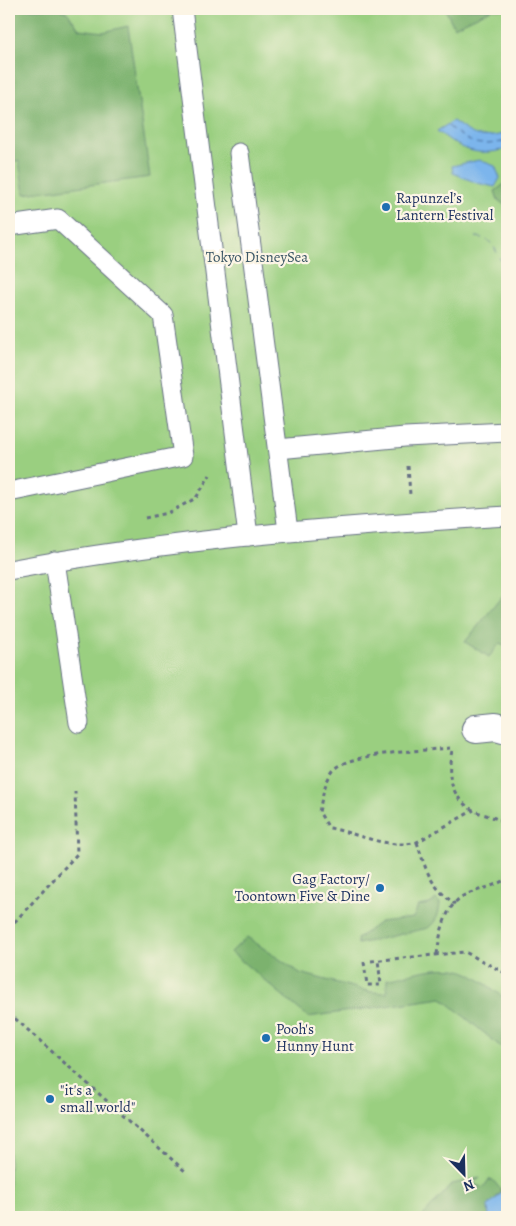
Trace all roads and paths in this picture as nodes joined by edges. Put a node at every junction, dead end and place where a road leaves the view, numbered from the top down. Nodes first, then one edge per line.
1 (182, 9) edge
2 (239, 153) dead end
3 (9, 226) edge
4 (507, 432) edge
5 (405, 437) junction
6 (278, 449) junction
7 (211, 472) dead end
8 (9, 492) edge
9 (507, 516) edge
10 (412, 521) junction
11 (288, 531) junction
12 (248, 536) junction
13 (149, 548) junction
14 (55, 561) junction
15 (9, 570) edge
16 (79, 723) dead end
17 (476, 729) joint
18 (507, 730) edge
19 (453, 748) junction
20 (75, 791) dead end
21 (474, 810) junction
22 (507, 825) edge
23 (417, 842) junction
24 (507, 879) edge
25 (455, 904) junction
26 (9, 928) edge
27 (437, 954) junction
28 (378, 960) junction
29 (371, 961) dead end
30 (364, 962) dead end
31 (507, 974) edge
32 (9, 1013) edge
33 (186, 1172) dead end

1 - 12 lane
2 - 6 lane
3 - 8 lane
4 - 5 lane
5 - 6 lane
5 - 10 path
6 - 11 lane
7 - 13 path
9 - 10 lane
10 - 11 lane
11 - 12 lane
12 - 13 lane
13 - 14 lane
14 - 15 lane
14 - 16 lane
17 - 18 street
17 - 19 path
19 - 21 path
19 - 23 path
20 - 26 path
21 - 22 path
21 - 23 path
23 - 25 path
24 - 25 path
25 - 27 path
27 - 28 path
27 - 31 path
28 - 29 path
28 - 30 path
32 - 33 path

